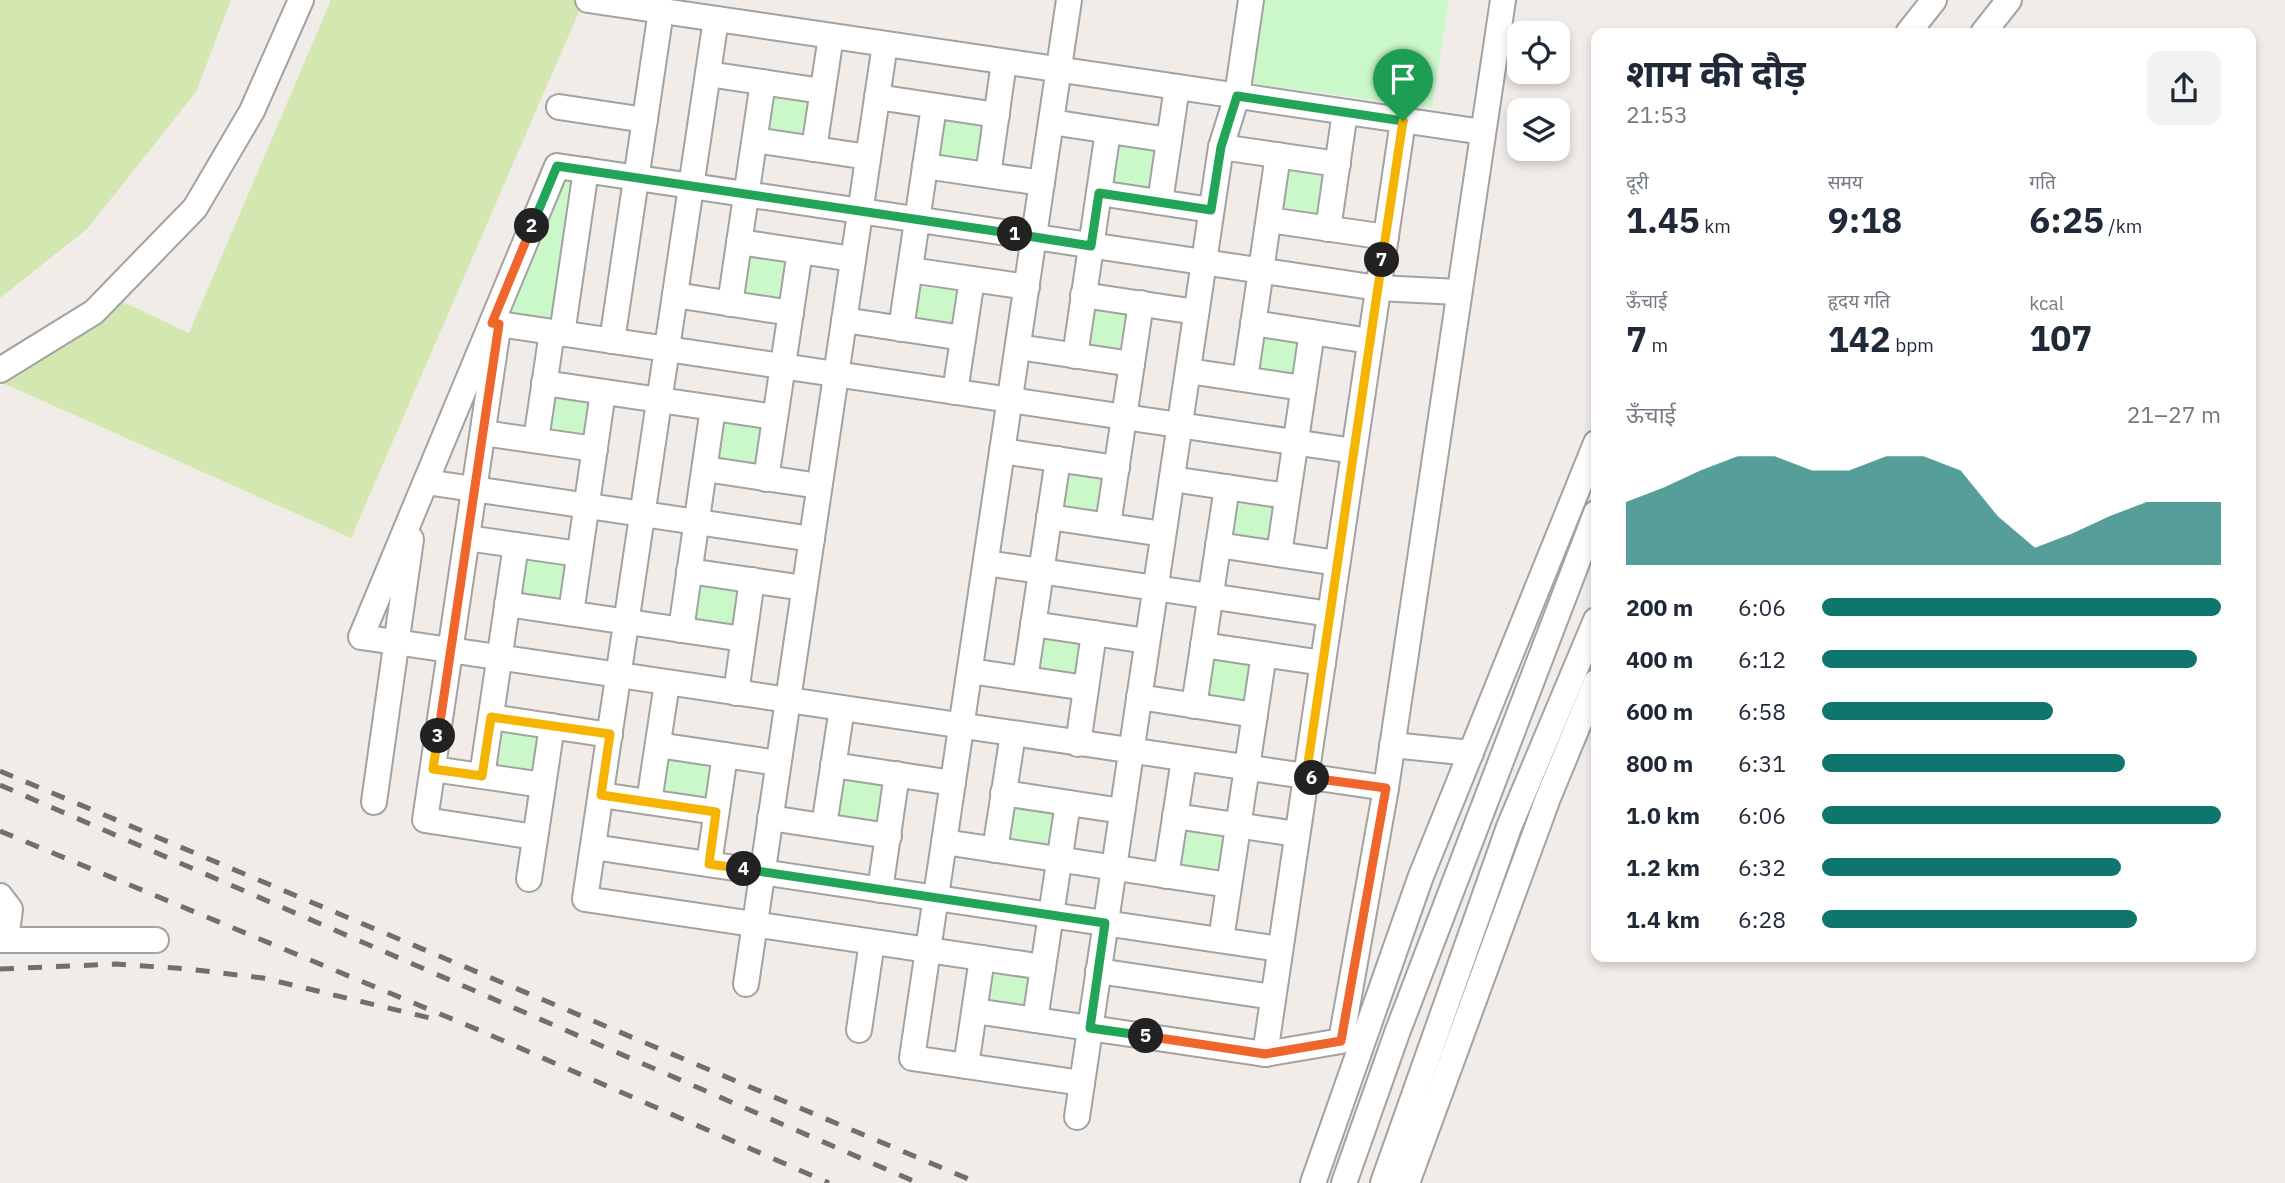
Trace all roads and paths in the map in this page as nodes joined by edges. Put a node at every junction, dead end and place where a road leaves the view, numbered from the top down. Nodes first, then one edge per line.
1 (301, 0) edge
2 (588, 0) edge
3 (1069, 0) edge
4 (1251, 0) edge
5 (1503, 0) edge
6 (1934, 0) edge
7 (2010, 0) edge
8 (661, 11) junction
9 (716, 19) junction
10 (1912, 28) edge
11 (1987, 28) edge
12 (831, 36) junction
13 (885, 44) junction
14 (1004, 62) junction
15 (1059, 70) junction
16 (708, 74) junction
17 (763, 82) junction
18 (1177, 87) junction
19 (822, 91) junction
20 (1237, 96) junction
21 (877, 97) junction
22 (934, 106) junction
23 (559, 107) dead end
24 (1345, 112) junction
25 (997, 115) junction
26 (645, 120) junction
27 (1403, 121) junction
28 (1051, 122) junction
29 (1108, 131) junction
30 (1483, 132) junction
31 (755, 140) junction
32 (1169, 140) junction
33 (1221, 147) junction
34 (814, 149) junction
35 (1278, 155) junction
36 (868, 157) junction
37 (1338, 164) junction
38 (925, 166) junction
39 (586, 170) junction
40 (988, 175) junction
41 (636, 178) junction
42 (1042, 183) junction
43 (691, 186) junction
44 (1099, 193) junction
45 (747, 194) junction
46 (1160, 202) junction
47 (1211, 210) junction
48 (860, 211) junction
49 (918, 219) junction
50 (1269, 220) junction
51 (1328, 229) junction
52 (1034, 237) junction
53 (1386, 237) junction
54 (739, 242) junction
55 (1091, 246) junction
56 (800, 251) junction
57 (853, 259) junction
58 (1204, 262) junction
59 (910, 270) junction
60 (1261, 270) junction
61 (972, 279) junction
62 (1027, 287) junction
63 (1378, 288) junction
64 (1458, 292) junction
65 (1083, 295) junction
66 (675, 296) junction
67 (1142, 303) junction
68 (730, 304) junction
69 (1196, 312) junction
70 (791, 313) junction
71 (844, 320) junction
72 (1253, 323) junction
73 (495, 324) junction
74 (901, 329) junction
75 (1312, 332) junction
76 (557, 333) junction
77 (963, 338) junction
78 (612, 341) junction
79 (1370, 341) junction
80 (1018, 347) junction
81 (667, 349) junction
82 (1075, 356) junction
83 (1132, 364) junction
84 (783, 367) junction
85 (0, 370) edge
86 (1188, 371) junction
87 (836, 375) junction
88 (1245, 379) junction
89 (544, 383) junction
90 (1303, 388) junction
91 (603, 391) junction
92 (955, 392) junction
93 (659, 400) junction
94 (1010, 400) junction
95 (713, 408) junction
96 (775, 417) junction
97 (1125, 417) junction
98 (1179, 425) junction
99 (482, 433) junction
100 (536, 440) junction
101 (1296, 443) junction
102 (595, 449) junction
103 (1002, 451) junction
104 (1354, 451) junction
105 (1591, 455) edge
106 (1058, 459) junction
107 (1117, 468) junction
108 (705, 469) junction
109 (766, 479) junction
110 (1171, 479) junction
111 (426, 482) junction
112 (819, 486) junction
113 (1227, 487) junction
114 (474, 489) junction
115 (1287, 496) junction
116 (416, 505) junction
117 (586, 506) junction
118 (642, 514) junction
119 (1049, 517) junction
120 (696, 522) junction
121 (1108, 525) junction
122 (1591, 526) edge
123 (1164, 534) junction
124 (467, 538) junction
125 (812, 539) junction
126 (516, 545) junction
127 (1218, 545) junction
128 (579, 554) junction
129 (1279, 555) junction
130 (986, 563) junction
131 (1337, 563) junction
132 (689, 571) junction
133 (1041, 571) junction
134 (752, 580) junction
135 (804, 588) junction
136 (1155, 588) junction
137 (1211, 597) junction
138 (507, 604) junction
139 (571, 613) junction
140 (1330, 614) junction
141 (626, 622) junction
142 (1033, 625) junction
143 (681, 630) junction
144 (1591, 632) edge
145 (1094, 633) junction
146 (743, 639) junction
147 (1147, 641) junction
148 (397, 642) junction
149 (1203, 645) junction
150 (451, 650) junction
151 (1264, 654) junction
152 (500, 658) junction
153 (1323, 663) junction
154 (970, 671) junction
155 (619, 676) junction
156 (1025, 679) junction
157 (667, 682) junction
158 (1086, 688) junction
159 (736, 693) junction
160 (1591, 694) edge
161 (1139, 697) junction
162 (788, 701) junction
163 (1194, 706) junction
164 (842, 708) junction
165 (1255, 715) junction
166 (491, 717) junction
167 (552, 726) junction
168 (962, 726) junction
169 (610, 734) junction
170 (1013, 734) junction
171 (1078, 744) junction
172 (658, 745) junction
173 (1392, 745) junction
174 (1131, 751) junction
175 (1471, 753) junction
176 (725, 755) junction
177 (1184, 759) junction
178 (778, 763) junction
179 (833, 765) junction
180 (433, 769) junction
181 (1248, 769) junction
182 (897, 774) junction
183 (482, 776) junction
184 (1306, 777) junction
185 (953, 783) junction
186 (543, 785) junction
187 (1386, 788) junction
188 (1003, 793) junction
189 (601, 795) junction
190 (374, 802) dead end
191 (649, 803) junction
192 (1068, 803) junction
193 (1122, 811) junction
194 (716, 812) junction
195 (1175, 816) junction
196 (770, 818) junction
197 (1238, 825) junction
198 (824, 826) junction
199 (1297, 834) junction
200 (888, 836) junction
201 (535, 837) junction
202 (944, 842) junction
203 (593, 847) junction
204 (995, 850) junction
205 (1059, 860) junction
206 (709, 864) junction
207 (1114, 868) junction
208 (762, 872) junction
209 (1166, 876) junction
210 (529, 879) dead end
211 (1229, 885) junction
212 (880, 890) junction
213 (0, 896) edge
214 (936, 898) junction
215 (1051, 915) junction
216 (1105, 923) junction
217 (755, 924) junction
218 (0, 938) edge
219 (156, 940) dead end
220 (1221, 940) junction
221 (872, 942) junction
222 (1280, 949) junction
223 (928, 950) junction
224 (982, 958) junction
225 (1043, 967) junction
226 (1098, 971) junction
227 (746, 984) dead end
228 (1273, 997) junction
229 (975, 1011) junction
230 (1035, 1020) junction
231 (1090, 1028) junction
232 (859, 1030) dead end
233 (1265, 1054) junction
234 (966, 1066) junction
235 (1082, 1083) junction
236 (1077, 1117) dead end
237 (1313, 1183) edge
238 (1344, 1183) edge
239 (1383, 1183) edge
240 (1406, 1183) edge

1 - 85 street
2 - 8 street
3 - 15 street
4 - 20 street
5 - 30 street
6 - 10 street
7 - 11 street
8 - 9 street
8 - 26 street
9 - 12 street
9 - 16 street
12 - 13 street
12 - 19 street
13 - 14 street
13 - 21 street
14 - 15 street
14 - 25 street
15 - 18 street
15 - 28 street
16 - 17 street
16 - 43 street
17 - 19 street
17 - 31 street
18 - 20 street
18 - 32 street
19 - 34 street
20 - 24 street
20 - 33 street
21 - 22 street
21 - 36 street
22 - 25 street
22 - 38 street
23 - 26 street
24 - 27 street
24 - 37 street
25 - 40 street
26 - 41 street
27 - 30 street
27 - 53 street
28 - 29 street
28 - 42 street
29 - 32 street
29 - 44 street
30 - 64 street
31 - 34 street
31 - 45 street
32 - 46 street
33 - 35 street
33 - 47 street
34 - 36 street
35 - 37 street
35 - 50 street
36 - 48 street
37 - 51 street
38 - 40 street
38 - 49 street
39 - 41 street
39 - 73 street
39 - 76 street
40 - 42 street
41 - 43 street
41 - 78 street
42 - 52 street
43 - 45 street
43 - 66 street
44 - 46 street
44 - 55 street
45 - 48 street
45 - 54 street
46 - 47 street
47 - 58 street
48 - 49 street
48 - 57 street
49 - 52 street
49 - 59 street
50 - 51 street
50 - 60 street
51 - 53 street
52 - 55 street
52 - 62 street
53 - 63 street
54 - 56 street
54 - 68 street
55 - 58 street
55 - 65 street
56 - 57 street
56 - 70 street
57 - 71 street
58 - 60 street
58 - 69 street
59 - 61 street
59 - 74 street
60 - 63 street
60 - 72 street
61 - 62 street
61 - 77 street
62 - 80 street
63 - 64 street
63 - 79 street
64 - 173 street
65 - 67 street
65 - 82 street
66 - 68 street
66 - 81 street
67 - 69 street
67 - 83 street
68 - 70 street
69 - 86 street
70 - 84 street
71 - 74 street
71 - 87 street
72 - 75 street
72 - 88 street
73 - 76 street
73 - 99 street
73 - 111 street
74 - 77 street
75 - 79 street
75 - 90 street
76 - 78 street
76 - 89 street
77 - 92 street
78 - 81 street
79 - 104 street
80 - 82 street
80 - 94 street
81 - 84 street
81 - 93 street
82 - 83 street
83 - 97 street
84 - 87 street
84 - 96 street
86 - 88 street
86 - 98 street
87 - 92 street
87 - 112 street
88 - 90 street
89 - 91 street
89 - 100 street
90 - 101 street
91 - 93 street
91 - 102 street
92 - 94 street
93 - 95 street
93 - 118 street
94 - 97 street
94 - 103 street
95 - 96 street
95 - 108 street
96 - 109 street
97 - 98 street
97 - 107 street
98 - 101 street
98 - 110 street
99 - 100 street
99 - 114 street
100 - 102 street
101 - 104 street
101 - 115 street
102 - 117 street
103 - 106 street
103 - 130 street
104 - 131 street
105 - 175 street
106 - 107 street
106 - 119 street
107 - 121 street
108 - 109 street
108 - 120 street
109 - 112 street
110 - 113 street
110 - 123 street
111 - 114 street
111 - 116 street
112 - 125 street
113 - 115 street
113 - 127 street
114 - 117 street
114 - 124 street
115 - 129 street
116 - 148 street
116 - 148 street
117 - 118 street
117 - 128 street
118 - 120 street
118 - 141 street
119 - 121 street
119 - 133 street
120 - 125 street
120 - 132 street
121 - 123 street
122 - 238 street
123 - 136 street
124 - 126 street
124 - 150 street
125 - 135 street
126 - 128 street
126 - 138 street
127 - 129 street
127 - 137 street
128 - 139 street
129 - 131 street
130 - 133 street
130 - 154 street
131 - 140 street
132 - 134 street
132 - 143 street
133 - 136 street
133 - 142 street
134 - 135 street
134 - 146 street
135 - 162 street
136 - 137 street
136 - 147 street
137 - 140 street
137 - 149 street
138 - 139 street
138 - 152 street
139 - 141 street
140 - 153 street
141 - 143 street
141 - 155 street
142 - 145 street
142 - 156 street
143 - 146 street
144 - 239 street
145 - 147 street
145 - 158 street
146 - 159 street
147 - 161 street
148 - 150 street
148 - 190 street
149 - 151 street
149 - 163 street
150 - 152 street
150 - 180 street
151 - 153 street
151 - 165 street
152 - 155 street
152 - 166 street
153 - 184 street
154 - 156 street
154 - 168 street
155 - 157 street
155 - 169 street
156 - 158 street
157 - 159 street
157 - 172 street
158 - 171 street
159 - 162 street
160 - 240 street
161 - 163 street
161 - 174 street
162 - 164 street
162 - 178 street
163 - 165 street
164 - 168 street
164 - 179 street
165 - 181 street
166 - 167 street
166 - 183 street
167 - 169 street
167 - 186 street
168 - 170 street
168 - 185 street
169 - 189 street
170 - 171 street
170 - 188 street
171 - 174 street
172 - 176 street
172 - 191 street
173 - 175 street
173 - 187 street
174 - 177 street
174 - 193 street
175 - 237 street
176 - 178 street
176 - 194 street
177 - 181 street
177 - 195 street
178 - 196 street
179 - 182 street
179 - 198 street
180 - 183 street
180 - 201 street
181 - 184 street
181 - 197 street
182 - 185 street
182 - 200 street
183 - 186 street
184 - 187 street
184 - 199 street
185 - 202 street
186 - 201 street
187 - 233 street
188 - 192 street
188 - 204 street
189 - 191 street
189 - 203 street
191 - 194 street
192 - 193 street
192 - 205 street
193 - 207 street
194 - 206 street
195 - 197 street
195 - 209 street
196 - 198 street
196 - 208 street
197 - 199 street
197 - 211 street
198 - 200 street
199 - 222 street
200 - 212 street
201 - 210 street
202 - 204 street
202 - 214 street
203 - 206 street
203 - 217 street
204 - 205 street
205 - 207 street
205 - 215 street
206 - 208 street
207 - 209 street
207 - 216 street
208 - 212 street
208 - 217 street
209 - 211 street
211 - 220 street
212 - 214 street
213 - 218 street
214 - 215 street
214 - 223 street
215 - 216 street
215 - 225 street
216 - 220 street
216 - 226 street
217 - 221 street
217 - 227 street
218 - 219 street
220 - 222 street
221 - 223 street
221 - 232 street
222 - 228 street
223 - 224 street
223 - 234 street
224 - 225 street
224 - 229 street
225 - 230 street
226 - 228 street
226 - 231 street
228 - 233 street
229 - 230 street
229 - 234 street
230 - 231 street
231 - 233 street
231 - 235 street
234 - 235 street
235 - 236 street

